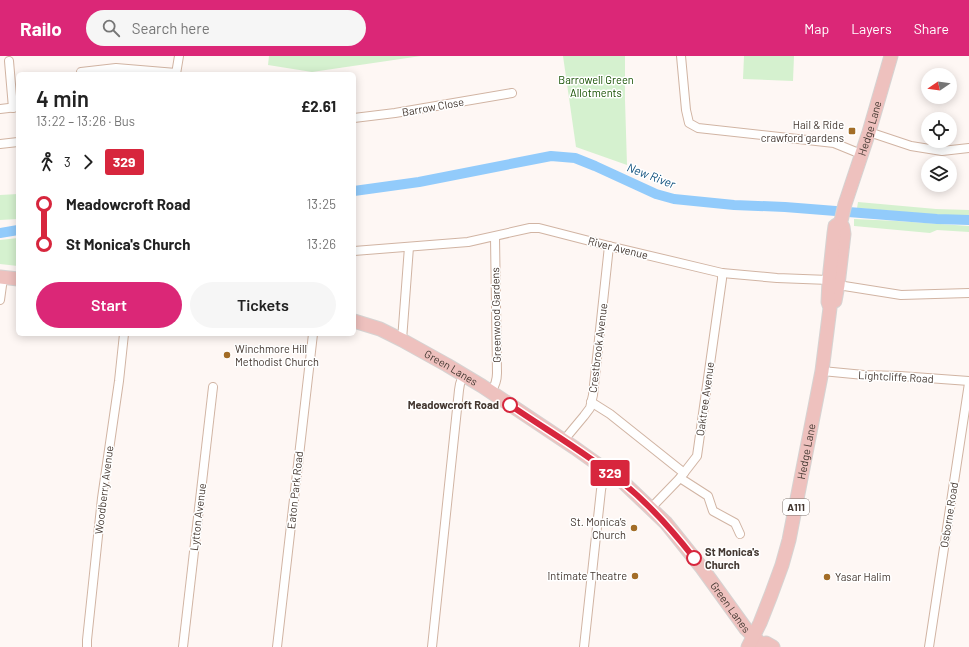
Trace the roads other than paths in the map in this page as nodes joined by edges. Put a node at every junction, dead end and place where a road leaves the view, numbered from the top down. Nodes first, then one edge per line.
1 (179, 56) edge
2 (681, 56) edge
3 (891, 56) edge
4 (9, 61) dead end
5 (116, 71) edge
6 (81, 72) dead end
7 (146, 72) edge
8 (176, 72) edge
9 (512, 94) dead end
10 (16, 107) edge
11 (0, 109) edge
12 (356, 118) edge
13 (869, 132) junction
14 (16, 142) edge
15 (0, 144) edge
16 (969, 148) edge
17 (861, 154) junction
18 (495, 237) junction
19 (610, 246) junction
20 (409, 247) junction
21 (356, 251) edge
22 (722, 273) junction
23 (1, 277) edge
24 (16, 279) edge
25 (833, 283) junction
26 (969, 293) edge
27 (0, 300) edge
28 (356, 322) edge
29 (124, 336) edge
30 (313, 336) edge
31 (402, 340) junction
32 (822, 372) junction
33 (463, 375) junction
34 (969, 382) edge
35 (213, 387) dead end
36 (491, 392) junction
37 (591, 402) junction
38 (564, 440) junction
39 (606, 470) junction
40 (682, 475) junction
41 (651, 508) junction
42 (740, 534) dead end
43 (759, 644) edge
44 (87, 647) edge
45 (183, 647) edge
46 (278, 647) edge
47 (432, 647) edge
48 (584, 647) edge
49 (929, 647) edge

1 - 8 street
2 - 17 street
3 - 13 main road, Hedge Lane / A111
4 - 10 street
5 - 6 street
5 - 7 street
9 - 12 street, Barrow Close
10 - 11 street
13 - 16 street
13 - 17 main road, Hedge Lane / A111
14 - 15 street
17 - 25 main road, Hedge Lane / A111
18 - 19 street, River Avenue
18 - 20 street, River Avenue
18 - 36 street, Greenwood Gardens
19 - 22 street, River Avenue
19 - 37 street, Crestbrook Avenue
20 - 21 street, River Avenue
20 - 31 street
22 - 25 street, River Avenue
22 - 40 street, Oaktree Avenue
23 - 24 main road
23 - 27 street
25 - 26 street, River Avenue
25 - 32 main road, Hedge Lane / A111
28 - 31 main road, Green Lanes
29 - 44 street, Woodberry Avenue
30 - 46 street, Eaton Park Road
31 - 33 main road, Green Lanes
32 - 34 street, Lightcliffe Road
32 - 43 main road, Hedge Lane / A111
33 - 36 main road, Green Lanes
33 - 47 street
34 - 49 street, Osborne Road
35 - 45 street, Lytton Avenue
36 - 38 main road, Green Lanes
37 - 38 street, Crestbrook Avenue
37 - 40 street
38 - 39 main road, Green Lanes
39 - 41 main road, Green Lanes
39 - 48 street
40 - 41 street, Oaktree Avenue
40 - 42 street
41 - 43 main road, Green Lanes

